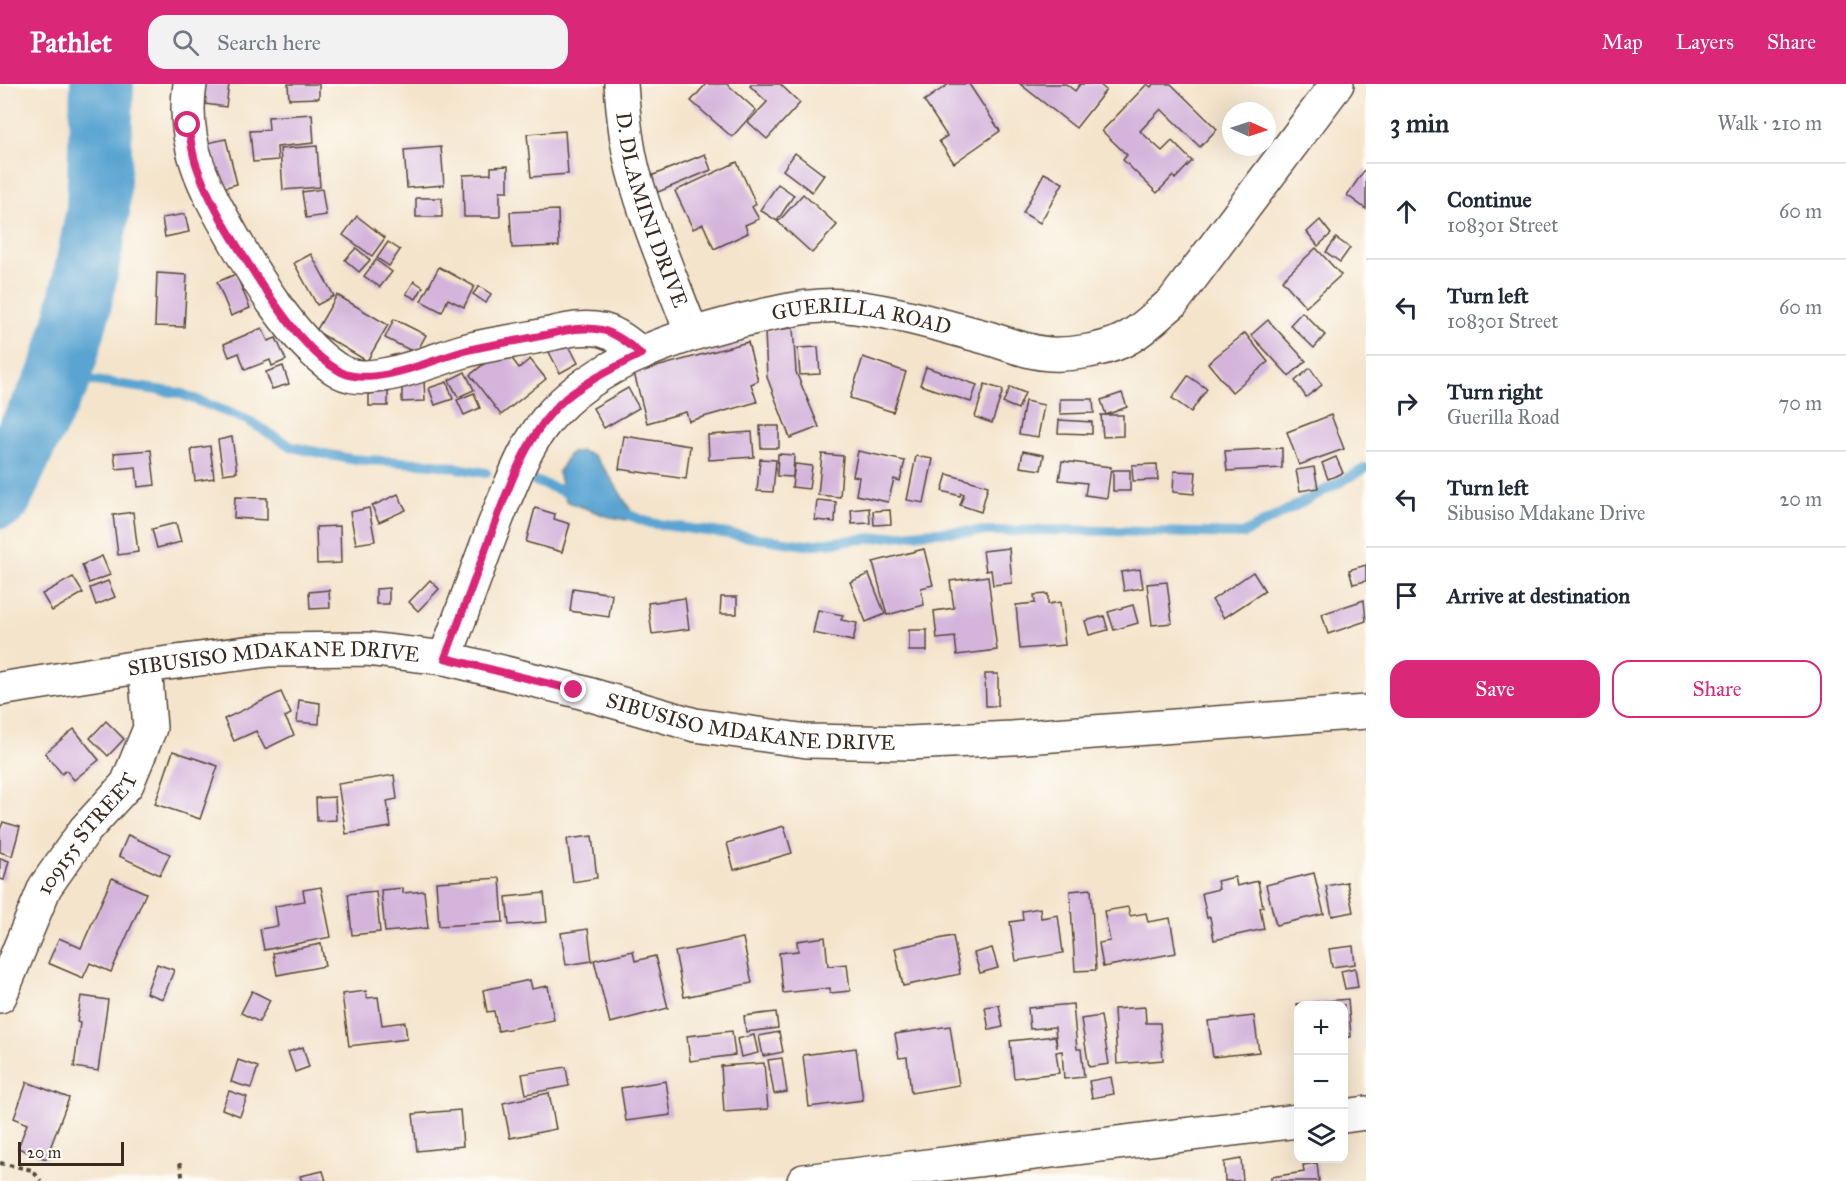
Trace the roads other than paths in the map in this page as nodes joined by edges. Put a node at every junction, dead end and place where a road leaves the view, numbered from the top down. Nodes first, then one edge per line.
1 (190, 84) edge
2 (621, 84) edge
3 (1336, 84) edge
4 (692, 334) junction
5 (641, 354) junction
6 (445, 658) junction
7 (145, 666) junction
8 (0, 689) edge
9 (1366, 712) edge
10 (0, 996) edge
11 (1366, 1113) edge
12 (1348, 1115) edge
13 (1294, 1122) edge
14 (804, 1181) edge

1 - 5 street
2 - 4 street, D. DLAMINI DRIVE
3 - 4 street, GUERILLA ROAD
4 - 5 street, GUERILLA ROAD
5 - 6 street, GUERILLA ROAD
6 - 7 street, SIBUSISO MDAKANE DRIVE
6 - 9 street, SIBUSISO MDAKANE DRIVE
7 - 8 street, SIBUSISO MDAKANE DRIVE
7 - 10 street, 109155 STREET
11 - 12 street
13 - 14 street

